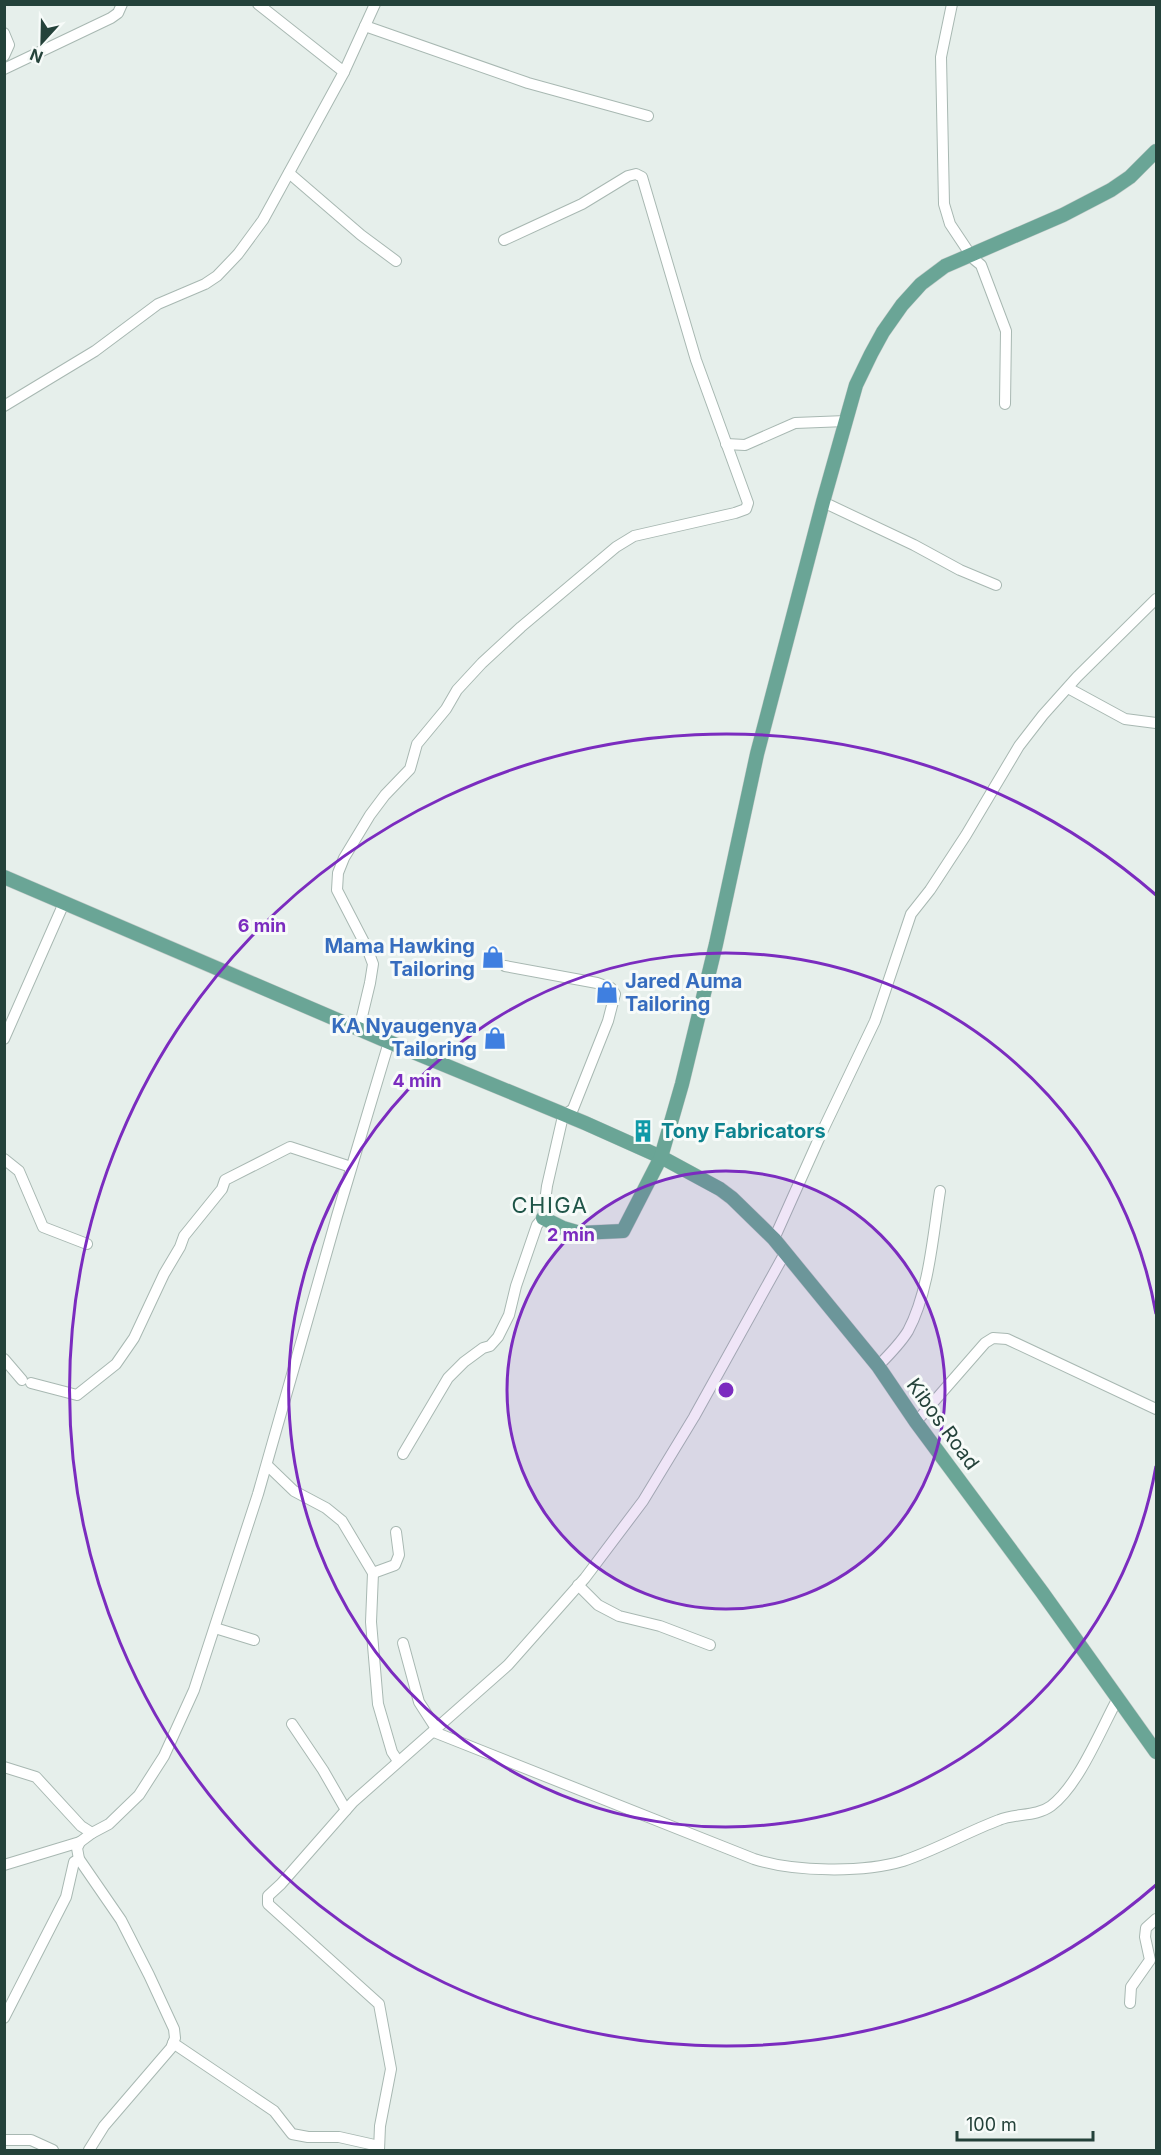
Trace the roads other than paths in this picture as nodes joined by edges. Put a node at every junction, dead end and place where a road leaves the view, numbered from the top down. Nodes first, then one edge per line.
1 (122, 4) edge
2 (258, 4) edge
3 (375, 4) edge
4 (952, 4) edge
5 (364, 26) junction
6 (4, 33) edge
7 (4, 56) edge
8 (4, 69) edge
9 (344, 72) junction
10 (648, 116) dead end
11 (1156, 151) edge
12 (289, 173) junction
13 (504, 240) dead end
14 (970, 254) junction
15 (396, 261) dead end
16 (1005, 404) dead end
17 (4, 406) edge
18 (846, 421) junction
19 (726, 444) junction
20 (823, 502) junction
21 (996, 585) dead end
22 (1156, 599) edge
23 (1068, 688) junction
24 (1156, 723) edge
25 (4, 877) edge
26 (64, 903) junction
27 (505, 966) dead end
28 (359, 1029) junction
29 (4, 1039) edge
30 (389, 1042) junction
31 (566, 1114) junction
32 (661, 1157) junction
33 (4, 1159) edge
34 (351, 1167) junction
35 (940, 1191) dead end
36 (543, 1218) junction
37 (774, 1239) junction
38 (87, 1244) dead end
39 (785, 1253) junction
40 (4, 1359) edge
41 (878, 1366) junction
42 (1156, 1409) edge
43 (916, 1422) junction
44 (403, 1454) dead end
45 (267, 1465) junction
46 (396, 1532) dead end
47 (373, 1573) junction
48 (578, 1585) junction
49 (215, 1628) junction
50 (254, 1640) dead end
51 (403, 1643) dead end
52 (710, 1644) dead end
53 (1118, 1698) junction
54 (292, 1724) dead end
55 (436, 1731) junction
56 (1156, 1752) edge
57 (398, 1761) junction
58 (4, 1767) edge
59 (346, 1810) junction
60 (92, 1833) junction
61 (80, 1842) junction
62 (79, 1859) junction
63 (4, 1865) edge
64 (1156, 1920) edge
65 (1130, 2003) dead end
66 (4, 2018) edge
67 (173, 2043) junction
68 (4, 2140) edge
69 (379, 2148) edge
70 (53, 2151) edge
71 (89, 2151) edge

1 - 8 street
2 - 9 street
3 - 5 street
4 - 14 street
5 - 9 street
5 - 10 street
6 - 7 street
9 - 12 street
11 - 14 main road
12 - 15 street
12 - 17 street
13 - 19 street
14 - 16 street
14 - 18 main road
18 - 19 street
18 - 20 main road
19 - 28 street
20 - 21 street
20 - 32 main road
22 - 23 street
23 - 24 street
23 - 37 street
25 - 26 main road, Kibos Road
26 - 28 main road, Kibos Road
26 - 29 street
27 - 31 street
28 - 30 main road, Kibos Road
30 - 31 main road, Kibos Road
30 - 34 street
31 - 32 main road, Kibos Road
31 - 36 street
32 - 36 main road
32 - 37 main road, Kibos Road
33 - 38 street
34 - 40 street
34 - 45 street
35 - 41 street
36 - 44 street
37 - 39 main road, Kibos Road
39 - 41 main road, Kibos Road
39 - 48 street
41 - 43 main road, Kibos Road
42 - 43 street
43 - 53 main road, Kibos Road
45 - 47 street
45 - 49 street
46 - 47 street
47 - 57 street
48 - 52 street
48 - 55 street
49 - 50 street
49 - 60 street
51 - 55 street
53 - 55 street
53 - 56 main road, Kibos Road
54 - 59 street
55 - 57 street
57 - 59 street
58 - 60 street
59 - 69 street
60 - 61 street
61 - 62 street
61 - 63 street
62 - 66 street
62 - 67 street
64 - 65 street
67 - 69 street
67 - 71 street
68 - 70 street

